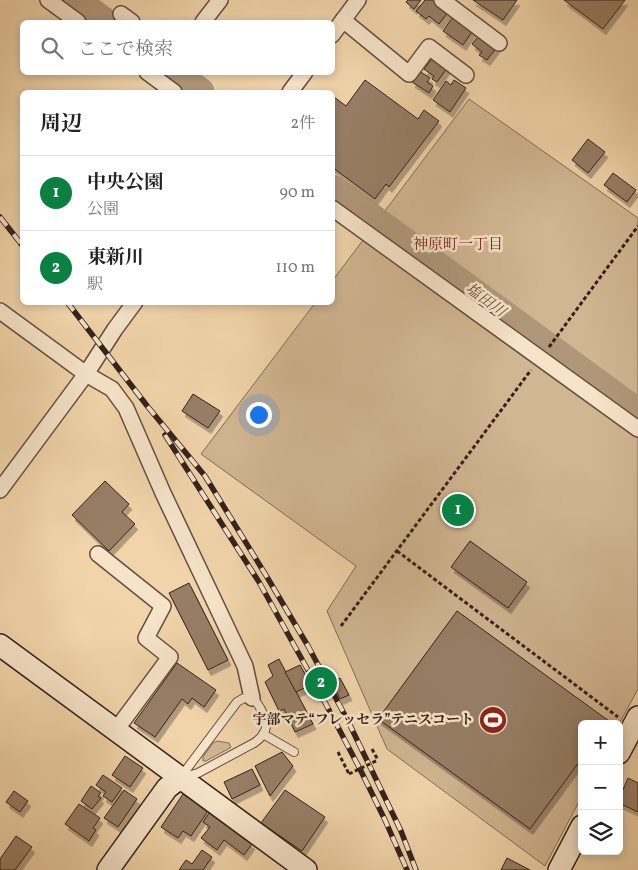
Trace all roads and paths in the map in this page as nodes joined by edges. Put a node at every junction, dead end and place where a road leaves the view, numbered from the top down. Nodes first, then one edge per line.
1 (48, 0) edge
2 (220, 0) edge
3 (358, 0) edge
4 (442, 0) edge
5 (75, 20) edge
6 (205, 20) edge
7 (343, 20) junction
8 (335, 31) edge
9 (499, 42) dead end
10 (151, 75) edge
11 (303, 75) edge
12 (466, 75) dead end
13 (171, 90) edge
14 (292, 90) edge
15 (335, 210) edge
16 (638, 226) edge
17 (133, 305) edge
18 (0, 311) edge
19 (557, 337) dead end
20 (540, 358) junction
21 (86, 374) junction
22 (638, 429) edge
23 (0, 490) edge
24 (397, 551) junction
25 (98, 554) dead end
26 (341, 626) dead end
27 (0, 645) edge
28 (252, 698) junction
29 (628, 717) edge
30 (116, 730) junction
31 (263, 734) junction
32 (623, 738) edge
33 (372, 749) dead end
34 (294, 752) dead end
35 (338, 752) dead end
36 (180, 778) junction
37 (578, 834) edge
38 (108, 870) edge
39 (306, 870) edge
40 (559, 870) edge

1 - 5 street
2 - 6 street
3 - 7 street
4 - 9 street
7 - 8 street
7 - 12 street
10 - 13 street
11 - 14 street
15 - 20 street
16 - 19 path
17 - 21 street
18 - 21 street
20 - 22 street
20 - 24 path
21 - 23 street
21 - 28 street
24 - 26 path
24 - 29 path
25 - 30 street
27 - 30 street
28 - 31 lane
28 - 36 lane
29 - 32 street
30 - 36 street
31 - 34 lane
31 - 36 lane
33 - 35 path, bridge
36 - 38 street
36 - 39 street
37 - 40 street

